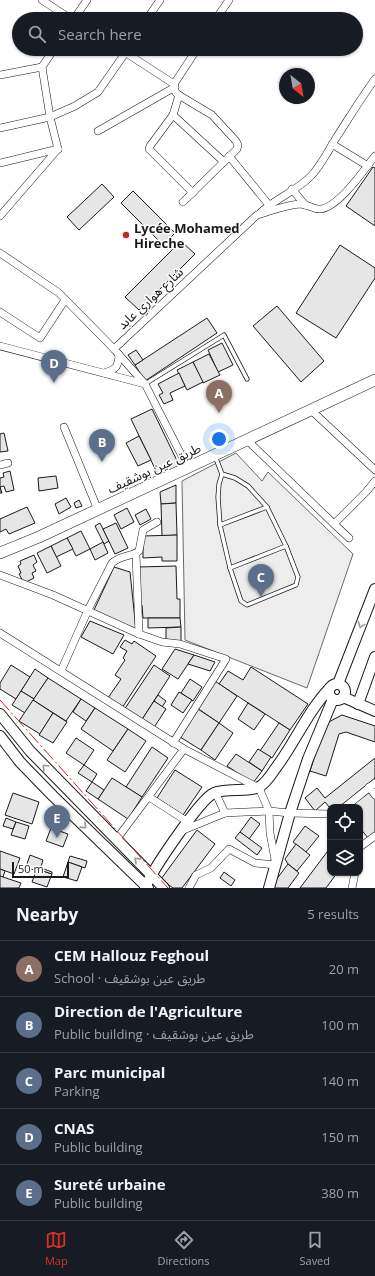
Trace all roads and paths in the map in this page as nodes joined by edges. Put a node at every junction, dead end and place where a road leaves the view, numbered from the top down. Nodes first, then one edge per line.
1 (42, 0) edge
2 (87, 0) edge
3 (160, 0) edge
4 (229, 0) edge
5 (60, 12) edge
6 (79, 12) edge
7 (152, 12) edge
8 (221, 12) edge
9 (49, 56) edge
10 (120, 56) edge
11 (133, 56) edge
12 (193, 56) edge
13 (42, 67) junction
14 (0, 75) edge
15 (375, 80) edge
16 (174, 85) junction
17 (180, 95) junction
18 (173, 115) junction
19 (50, 117) junction
20 (0, 128) edge
21 (98, 131) dead end
22 (332, 144) junction
23 (58, 149) junction
24 (229, 156) junction
25 (375, 156) edge
26 (224, 162) junction
27 (0, 163) edge
28 (368, 166) junction
29 (292, 189) junction
30 (193, 193) junction
31 (183, 202) dead end
32 (269, 205) junction
33 (304, 205) junction
34 (258, 215) junction
35 (0, 216) edge
36 (0, 253) edge
37 (65, 300) junction
38 (0, 312) edge
39 (0, 346) edge
40 (114, 349) junction
41 (119, 355) junction
42 (104, 373) junction
43 (247, 379) dead end
44 (375, 380) edge
45 (145, 384) junction
46 (311, 410) junction
47 (64, 427) dead end
48 (247, 440) junction
49 (214, 455) junction
50 (8, 463) dead end
51 (0, 465) edge
52 (188, 468) junction
53 (375, 470) edge
54 (222, 474) junction
55 (375, 481) edge
56 (267, 507) junction
57 (98, 510) junction
58 (157, 522) dead end
59 (334, 524) junction
60 (220, 525) junction
61 (349, 538) dead end
62 (286, 546) junction
63 (5, 551) edge
64 (136, 554) junction
65 (0, 557) edge
66 (230, 568) junction
67 (0, 575) edge
68 (375, 589) edge
69 (88, 610) junction
70 (0, 633) edge
71 (139, 634) junction
72 (375, 657) edge
73 (61, 671) junction
74 (334, 686) junction
75 (338, 698) junction
76 (358, 704) junction
77 (375, 711) edge
78 (0, 714) edge
79 (0, 736) edge
80 (173, 743) junction
81 (184, 749) junction
82 (372, 785) edge
83 (259, 788) junction
84 (214, 792) junction
85 (375, 795) edge
86 (149, 797) junction
87 (349, 804) edge
88 (269, 811) junction
89 (224, 813) junction
90 (290, 813) junction
91 (327, 814) edge
92 (188, 822) junction
93 (181, 831) junction
94 (375, 836) edge
95 (116, 840) junction
96 (363, 845) edge
97 (276, 865) junction
98 (152, 875) junction
99 (354, 876) edge
100 (146, 887) edge
101 (164, 888) edge
102 (189, 888) edge
103 (269, 888) edge
104 (352, 888) edge

1 - 5 street
2 - 6 street
3 - 7 street
4 - 8 street
9 - 13 street
10 - 19 street
11 - 16 street
12 - 16 street
13 - 14 street
13 - 19 street
15 - 22 street
16 - 17 street
16 - 21 street
17 - 18 street
17 - 24 street
18 - 26 street
18 - 30 street
19 - 20 street
19 - 23 street
22 - 28 street
22 - 29 street
23 - 27 street
23 - 35 street
24 - 26 street
24 - 32 street
25 - 28 street, شارع هواري عابد
26 - 30 street
28 - 33 street, شارع هواري عابد
29 - 32 street
29 - 33 street
30 - 31 street
32 - 34 street
33 - 34 street, شارع هواري عابد
34 - 40 street, شارع هواري عابد
36 - 37 street
37 - 38 street
37 - 40 street
39 - 42 street
40 - 41 street
41 - 42 street
41 - 45 street
42 - 45 street
43 - 45 lane
44 - 46 main road, طريق عين بوشقيف
45 - 52 street
46 - 48 main road, طريق عين بوشقيف
46 - 53 street
47 - 57 street
48 - 49 main road, طريق عين بوشقيف
48 - 59 street
49 - 52 main road, طريق عين بوشقيف
49 - 54 lane
50 - 51 street
52 - 57 main road, طريق عين بوشقيف
54 - 56 lane
54 - 60 lane
55 - 59 street
56 - 60 lane
56 - 62 lane
57 - 63 main road, طريق عين بوشقيف
58 - 64 street
59 - 61 street
60 - 66 lane
62 - 66 lane
62 - 66 lane
63 - 65 main road, طريق عين بوشقيف
64 - 69 street
64 - 71 street
67 - 69 street
68 -> 74 street
69 - 71 street
69 - 73 street
70 - 73 street
71 - 80 street
72 - 76 street
73 - 80 street
74 - 75 street
74 - 75 street
74 - 83 street
75 - 76 street
75 - 90 street
76 - 77 street
95 -> 78 street
79 -> 100 street
80 - 81 street
81 - 83 street
81 - 86 street
82 - 85 street
82 - 87 street
83 - 84 street
83 - 88 street
84 - 89 street
84 - 92 street
86 - 92 street
86 - 95 street
88 - 89 street
88 - 90 street
88 - 97 street
89 - 93 street
90 - 91 street
90 - 97 street
92 - 93 street
93 - 98 street
94 - 96 street
98 -> 95 street
97 - 102 street
97 - 103 street
98 - 100 street
98 - 101 street
99 - 104 street

